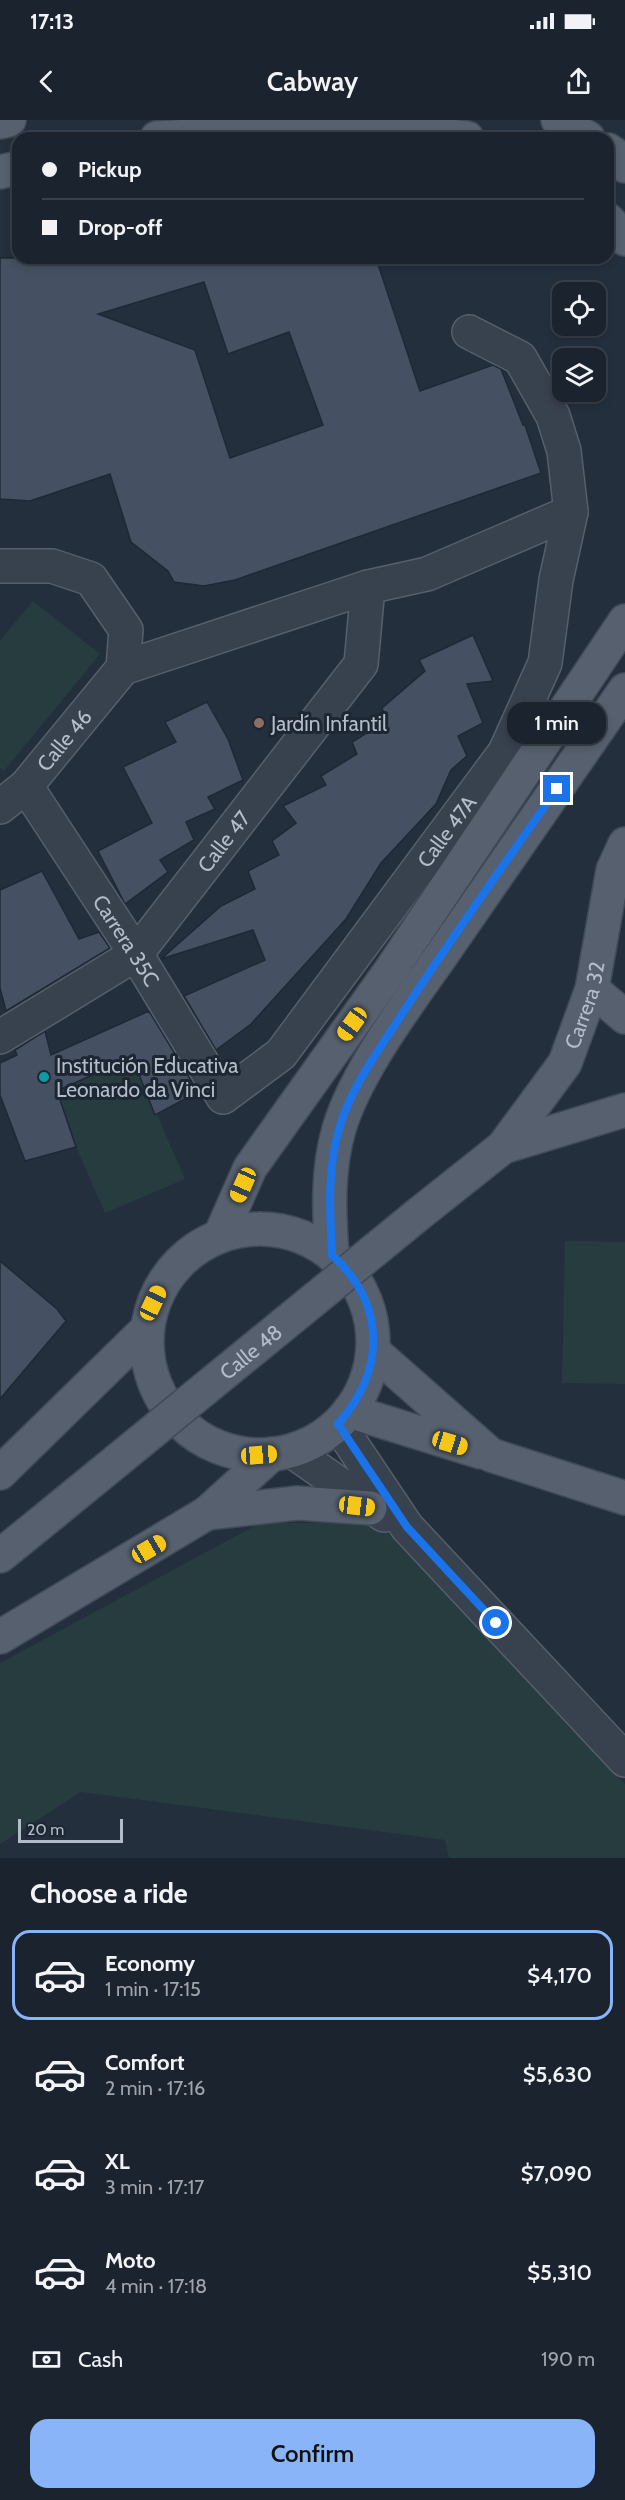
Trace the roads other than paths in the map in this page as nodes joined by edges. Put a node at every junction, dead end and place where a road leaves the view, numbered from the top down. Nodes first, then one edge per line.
1 (9, 120) edge
2 (558, 120) edge
3 (0, 122) edge
4 (246, 132) edge
5 (424, 132) edge
6 (578, 132) edge
7 (614, 154) edge
8 (625, 166) edge
9 (614, 226) edge
10 (625, 239) edge
11 (469, 332) dead end
12 (571, 512) junction
13 (0, 566) edge
14 (368, 587) junction
15 (625, 621) edge
16 (123, 668) junction
17 (625, 690) edge
18 (26, 786) junction
19 (0, 807) edge
20 (625, 844) edge
21 (136, 954) junction
22 (592, 989) junction
23 (625, 1017) edge
24 (0, 1037) edge
25 (223, 1096) joint
26 (625, 1110) edge
27 (503, 1147) junction
28 (220, 1236) junction
29 (332, 1255) junction
30 (147, 1330) junction
31 (373, 1351) junction
32 (344, 1418) junction
33 (282, 1452) junction
34 (491, 1455) junction
35 (0, 1473) edge
36 (625, 1498) edge
37 (370, 1508) junction
38 (207, 1513) junction
39 (407, 1527) junction
40 (0, 1556) edge
41 (0, 1637) edge
42 (625, 1760) edge

1 - 3 main road
2 - 6 main road
4 - 5 main road
7 - 8 main road
9 - 10 main road
11 - 12 street, Calle 47A
12 - 14 street
12 - 25 street, Calle 47A
13 - 16 street
14 - 16 street
14 - 21 street, Calle 47
15 - 28 main road
16 - 18 street, Calle 46
17 - 29 main road
18 - 19 street, Calle 46
18 - 21 street, Carrera 35C
20 - 22 main road, Carrera 32
21 - 24 street, Calle 47
21 - 25 street, Carrera 35C
22 - 23 main road
22 - 27 main road, Carrera 32
26 - 27 main road
27 - 40 main road, Calle 48, bridge
28 - 29 main road
28 - 30 main road
29 - 31 main road
30 - 33 main road
30 - 35 main road
31 - 32 main road
31 - 34 main road
32 - 33 main road
32 - 34 main road
32 - 39 street
33 - 37 street
33 - 38 main road
34 - 36 main road
37 - 38 main road
37 - 39 street
38 - 41 main road
39 - 42 street

